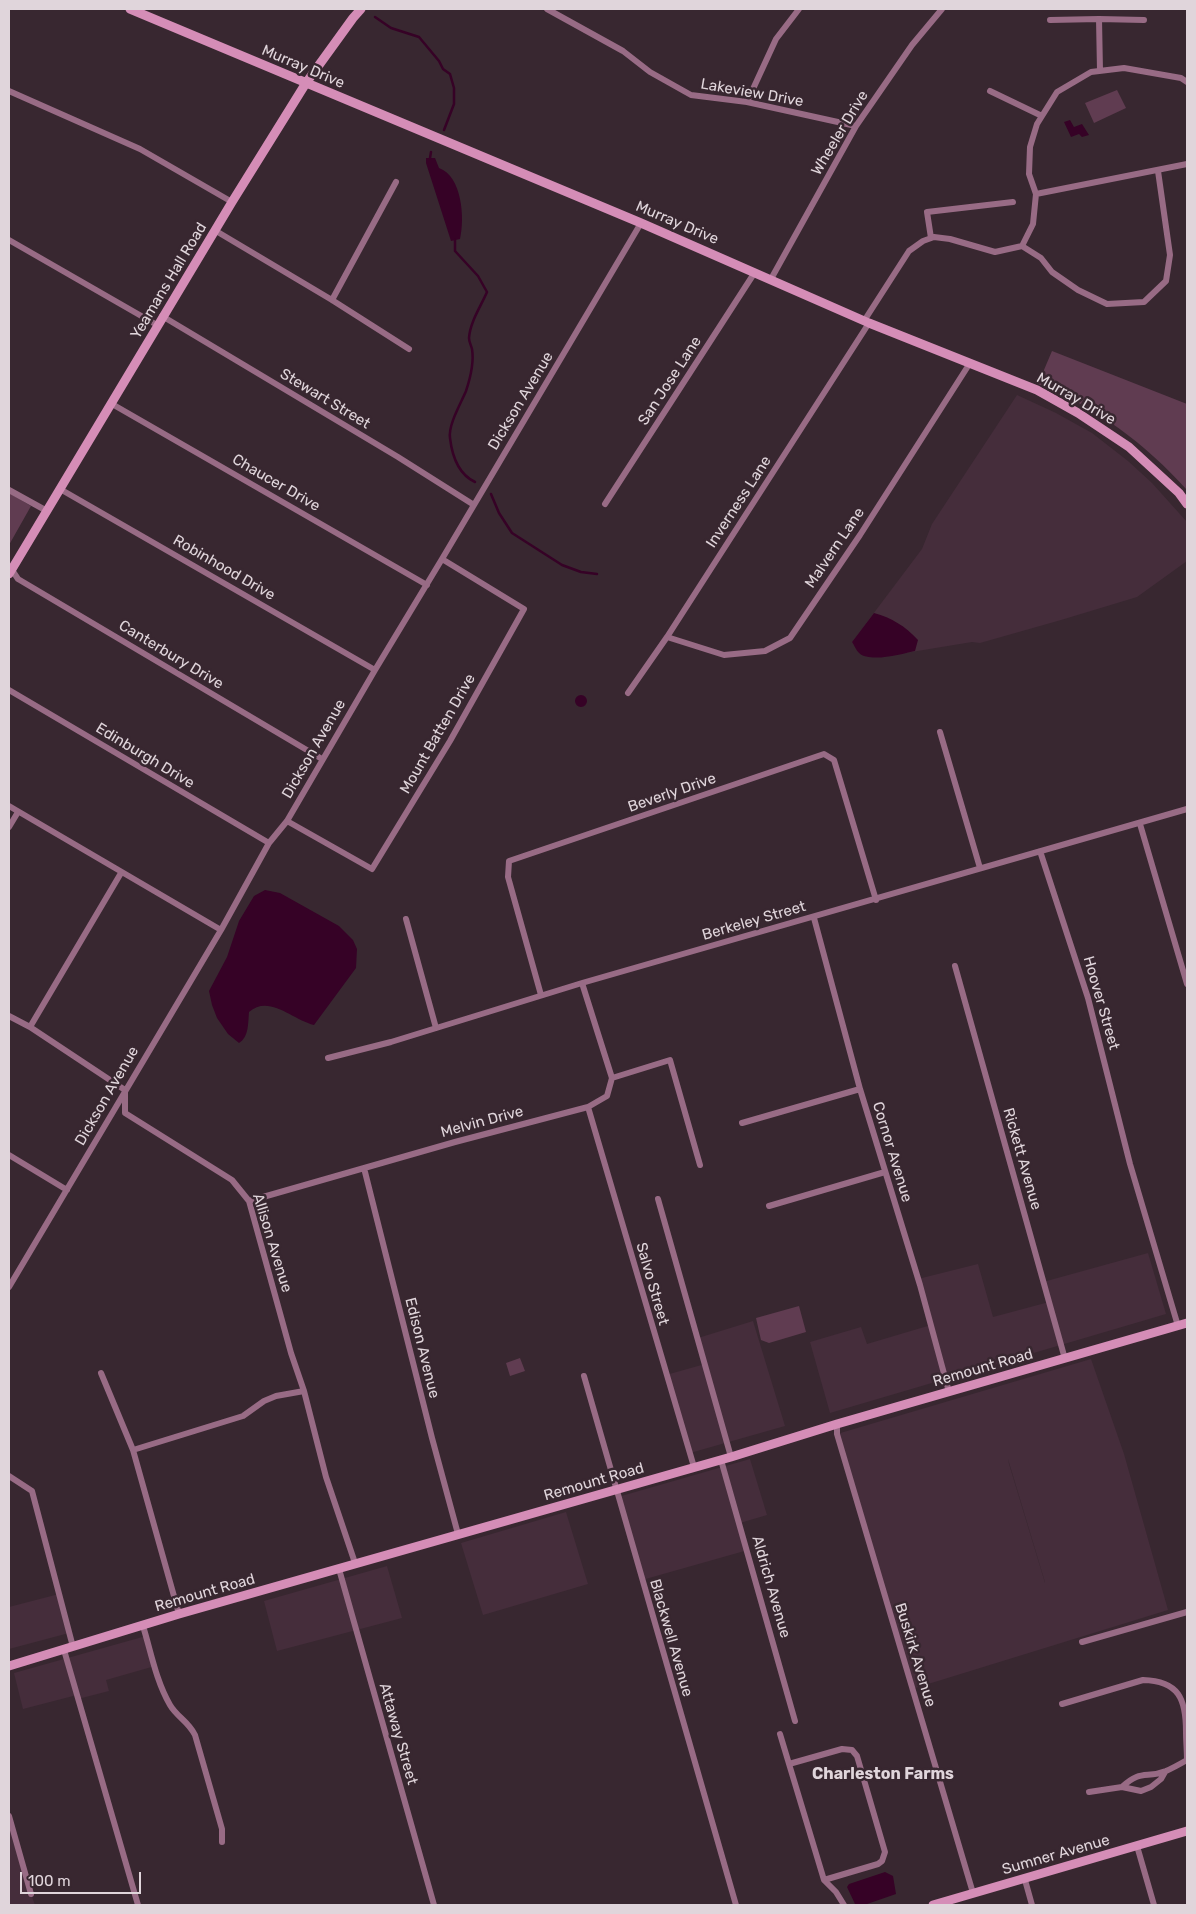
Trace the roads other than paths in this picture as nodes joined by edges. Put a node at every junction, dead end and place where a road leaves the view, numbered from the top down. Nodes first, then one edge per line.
1 (130, 9) edge
2 (361, 9) edge
3 (547, 9) edge
4 (798, 9) edge
5 (942, 9) edge
6 (1099, 19) junction
7 (1050, 20) dead end
8 (1144, 20) dead end
9 (1100, 71) junction
10 (1187, 82) edge
11 (306, 83) junction
12 (9, 91) edge
13 (990, 92) dead end
14 (747, 102) junction
15 (1042, 116) junction
16 (856, 126) junction
17 (1187, 164) edge
18 (1158, 171) junction
19 (396, 182) dead end
20 (1036, 194) junction
21 (232, 202) junction
22 (1013, 202) dead end
23 (641, 222) junction
24 (216, 231) junction
25 (931, 238) junction
26 (11, 241) edge
27 (1022, 246) junction
28 (9, 250) edge
29 (755, 272) junction
30 (771, 279) junction
31 (332, 300) junction
32 (162, 316) junction
33 (867, 322) junction
34 (157, 325) junction
35 (409, 349) dead end
36 (970, 363) junction
37 (112, 404) junction
38 (60, 489) junction
39 (9, 490) edge
40 (605, 504) dead end
41 (1187, 504) edge
42 (474, 505) junction
43 (47, 511) junction
44 (442, 560) junction
45 (10, 570) edge
46 (427, 585) junction
47 (667, 637) junction
48 (374, 670) junction
49 (9, 690) edge
50 (628, 693) dead end
51 (940, 732) dead end
52 (322, 759) junction
53 (9, 806) edge
54 (1187, 809) edge
55 (18, 812) junction
56 (287, 821) junction
57 (1140, 824) junction
58 (9, 827) edge
59 (269, 843) junction
60 (1040, 851) junction
61 (980, 868) junction
62 (121, 873) junction
63 (876, 900) junction
64 (814, 918) junction
65 (406, 919) dead end
66 (221, 930) junction
67 (955, 966) dead end
68 (582, 983) junction
69 (1187, 984) edge
70 (541, 995) junction
71 (9, 1016) edge
72 (30, 1027) junction
73 (436, 1028) junction
74 (328, 1058) dead end
75 (612, 1078) junction
76 (860, 1089) junction
77 (125, 1090) junction
78 (588, 1107) junction
79 (742, 1123) dead end
80 (9, 1155) edge
81 (700, 1165) dead end
82 (364, 1168) junction
83 (885, 1172) junction
84 (67, 1190) junction
85 (658, 1199) dead end
86 (248, 1201) junction
87 (769, 1206) dead end
88 (9, 1288) edge
89 (1187, 1323) edge
90 (1178, 1326) junction
91 (1065, 1359) junction
92 (101, 1373) dead end
93 (584, 1376) dead end
94 (304, 1391) junction
95 (949, 1392) junction
96 (837, 1424) junction
97 (133, 1450) junction
98 (731, 1457) junction
99 (721, 1460) junction
100 (694, 1467) junction
101 (9, 1476) edge
102 (616, 1490) junction
103 (458, 1534) junction
104 (355, 1563) junction
105 (339, 1569) junction
106 (1187, 1612) edge
107 (179, 1614) junction
108 (143, 1626) junction
109 (1082, 1642) dead end
110 (69, 1648) junction
111 (9, 1666) edge
112 (1062, 1704) dead end
113 (795, 1721) dead end
114 (780, 1734) dead end
115 (1187, 1760) edge
116 (789, 1764) junction
117 (1165, 1772) junction
118 (1122, 1788) junction
119 (1089, 1792) dead end
120 (9, 1816) edge
121 (1187, 1831) edge
122 (222, 1842) dead end
123 (1137, 1846) junction
124 (824, 1880) junction
125 (1025, 1880) junction
126 (973, 1893) junction
127 (31, 1894) dead end
128 (138, 1905) edge
129 (434, 1905) edge
130 (736, 1905) edge
131 (844, 1905) edge
132 (933, 1905) edge
133 (1032, 1905) edge
134 (1154, 1905) edge

1 - 11 street, Murray Drive
2 - 11 street, Yeamans Hall Road
3 - 14 street, Lakeview Drive
4 - 14 street
5 - 16 street, Wheeler Drive
6 - 7 street
6 - 8 street
6 - 9 street
9 - 10 street
9 - 15 street
11 - 21 street, Yeamans Hall Road
11 - 23 street, Murray Drive
12 - 21 street
13 - 15 street
14 - 16 street, Lakeview Drive
15 - 20 street
16 - 30 street, Wheeler Drive
17 - 18 street
18 - 20 street
18 - 27 street
19 - 31 street
20 - 27 street
21 - 24 street, Yeamans Hall Road
22 - 25 street
23 - 29 street, Murray Drive
23 - 42 street, Dickson Avenue
24 - 31 street
24 - 32 street, Yeamans Hall Road
25 - 27 street
25 - 33 street, Inverness Lane
26 - 28 street
26 - 34 street
29 - 30 street, Murray Drive
29 - 40 street, San Jose Lane
30 - 33 street, Murray Drive
31 - 35 street
32 - 34 street, Yeamans Hall Road
32 - 42 street, Stewart Street
33 - 36 street, Murray Drive
33 - 47 street, Inverness Lane
34 - 37 street, Yeamans Hall Road
36 - 41 street, Murray Drive
36 - 47 street, Malvern Lane
37 - 38 street, Yeamans Hall Road
37 - 46 street, Chaucer Drive
38 - 43 street, Yeamans Hall Road
38 - 48 street, Robinhood Drive
39 - 43 street
42 - 44 street, Dickson Avenue
43 - 45 street, Yeamans Hall Road
44 - 46 street, Dickson Avenue
44 - 56 street, Mount Batten Drive
45 - 52 street, Canterbury Drive
46 - 48 street, Dickson Avenue
47 - 50 street, Inverness Lane
48 - 52 street, Dickson Avenue
49 - 59 street, Edinburgh Drive
51 - 61 street
52 - 56 street, Dickson Avenue
53 - 55 street
54 - 57 street, Berkeley Street
55 - 58 street
55 - 62 street
56 - 59 street, Dickson Avenue
57 - 60 street, Berkeley Street
57 - 69 street
59 - 66 street, Dickson Avenue
60 - 61 street, Berkeley Street
60 - 90 street, Hoover Street
61 - 63 street, Berkeley Street
62 - 66 street
62 - 72 street
63 - 64 street, Berkeley Street
63 - 70 street, Beverly Drive
64 - 68 street, Berkeley Street
64 - 76 street, Cornor Avenue
65 - 73 street
66 - 77 street, Dickson Avenue
67 - 91 street, Rickett Avenue
68 - 70 street, Berkeley Street
68 - 75 street
70 - 73 street, Berkeley Street
71 - 72 street
72 - 77 street
73 - 74 street, Berkeley Street
75 - 78 street, Melvin Drive
75 - 81 street
76 - 79 street
76 - 83 street, Cornor Avenue
77 - 84 street, Dickson Avenue
77 - 86 street, Allison Avenue
78 - 82 street, Melvin Drive
78 - 100 street, Salvo Street
80 - 84 street
82 - 86 street, Melvin Drive
82 - 103 street, Edison Avenue
83 - 87 street
83 - 95 street, Cornor Avenue
84 - 88 street, Dickson Avenue
85 - 98 street
86 - 94 street, Allison Avenue
89 - 90 street, Remount Road
90 - 91 street, Remount Road
91 - 95 street, Remount Road
92 - 97 street
93 - 102 street, Blackwell Avenue
94 - 97 street
94 - 104 street, Allison Avenue
95 - 96 street, Remount Road
96 - 98 street, Remount Road
96 - 126 street, Buskirk Avenue
97 - 107 street
98 - 99 street, Remount Road
99 - 100 street, Remount Road
99 - 113 street, Aldrich Avenue
100 - 102 street, Remount Road
101 - 110 street
102 - 103 street, Remount Road
102 - 130 street, Blackwell Avenue
103 - 104 street, Remount Road
104 - 105 street, Remount Road
105 - 107 street, Remount Road
105 - 129 street, Attaway Street
106 - 109 street
107 - 108 street, Remount Road
108 - 110 street, Remount Road
108 - 122 street
110 - 111 street, Remount Road
110 - 128 street
112 - 115 street
114 - 116 street
115 - 117 street
116 - 124 street
116 - 124 street
117 - 118 street
117 - 118 street
118 - 119 street
120 - 127 street
121 - 123 street, Sumner Avenue
123 - 125 street, Sumner Avenue
123 - 134 street
124 - 131 street
125 - 126 street, Sumner Avenue
125 - 133 street
126 - 132 street, Sumner Avenue

